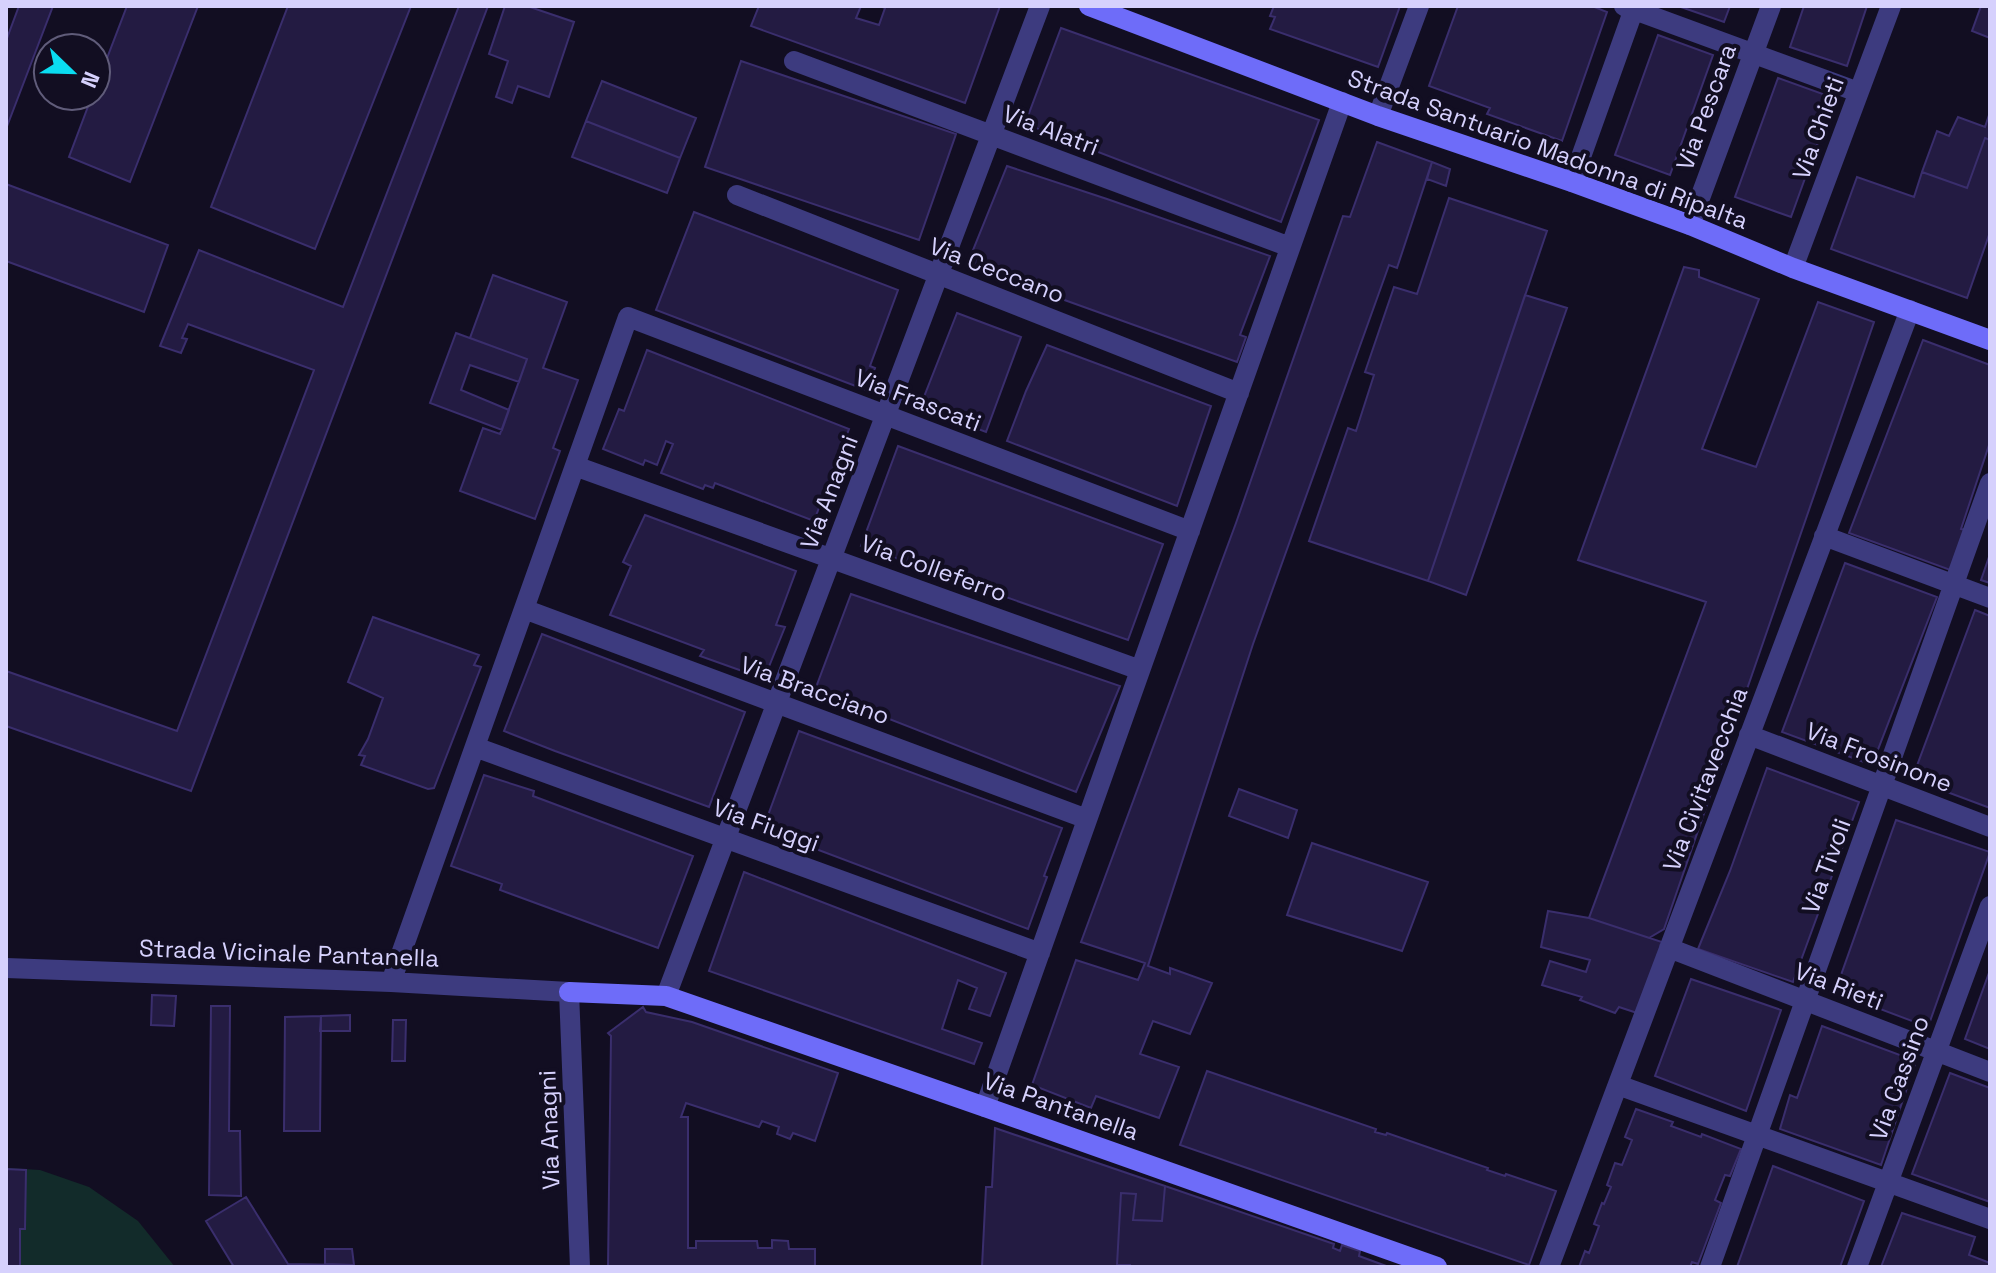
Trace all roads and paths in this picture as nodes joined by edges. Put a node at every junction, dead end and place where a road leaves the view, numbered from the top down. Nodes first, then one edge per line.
1 (1040, 6) edge
2 (1089, 6) edge
3 (1419, 6) edge
4 (1771, 6) edge
5 (1891, 6) edge
6 (1631, 7) edge
7 (1753, 53) junction
8 (794, 61) dead end
9 (1858, 92) junction
10 (1342, 102) junction
11 (1378, 116) junction
12 (991, 135) junction
13 (1572, 182) junction
14 (737, 195) dead end
15 (1690, 225) junction
16 (1290, 247) junction
17 (1793, 268) junction
18 (939, 275) junction
19 (1910, 310) junction
20 (1990, 340) edge
21 (1239, 393) junction
22 (886, 415) junction
23 (575, 466) junction
24 (1990, 483) edge
25 (1190, 531) junction
26 (1824, 536) junction
27 (832, 559) junction
28 (1954, 584) junction
29 (1990, 598) edge
30 (524, 609) junction
31 (1140, 670) junction
32 (777, 703) junction
33 (1749, 735) junction
34 (475, 747) junction
35 (1882, 786) junction
36 (1087, 819) junction
37 (1990, 827) edge
38 (726, 838) junction
39 (1990, 906) edge
40 (1669, 948) junction
41 (1040, 953) junction
42 (6, 968) edge
43 (391, 982) junction
44 (569, 992) junction
45 (666, 996) junction
46 (1805, 1001) junction
47 (1936, 1051) junction
48 (1990, 1072) edge
49 (1618, 1085) junction
50 (985, 1107) junction
51 (1757, 1135) junction
52 (1888, 1182) junction
53 (1990, 1219) edge
54 (580, 1267) edge
55 (1437, 1267) edge
56 (1549, 1267) edge
57 (1710, 1267) edge
58 (1857, 1267) edge

1 - 12 street, Via Anagni
2 - 10 street, Strada Santuario Madonna di Ripalta
3 - 11 street
4 - 7 street, Via Pescara
5 - 9 street, Via Chieti
6 - 7 street
6 - 13 street
7 - 9 street
7 - 15 street, Via Pescara
8 - 12 street, Via Alatri
9 - 17 street, Via Chieti
10 - 11 street, Strada Santuario Madonna di Ripalta
10 - 16 street
11 - 13 street, Strada Santuario Madonna di Ripalta
12 - 16 street, Via Alatri
12 - 18 street, Via Anagni
13 - 15 street, Strada Santuario Madonna di Ripalta
14 - 18 street, Via Ceccano
15 - 17 street, Strada Santuario Madonna di Ripalta
16 - 21 street
17 - 19 street, Strada Santuario Madonna di Ripalta
18 - 21 street, Via Ceccano
18 - 22 street, Via Anagni
19 - 20 street, Strada Santuario Madonna di Ripalta
19 - 26 street, Via Civitavecchia
21 - 25 street
22 - 23 street, Via Frascati
22 - 25 street, Via Frascati
22 - 27 street, Via Anagni
23 - 27 street, Via Colleferro
23 - 30 street
24 - 28 street, Via Tivoli
25 - 31 street
26 - 28 street
26 - 33 street, Via Civitavecchia
27 - 31 street, Via Colleferro
27 - 32 street, Via Anagni
28 - 29 street
28 - 35 street, Via Tivoli
30 - 32 street, Via Bracciano
30 - 34 street
31 - 36 street
32 - 36 street, Via Bracciano
32 - 38 street, Via Anagni
33 - 35 street, Via Frosinone
33 - 40 street, Via Civitavecchia
34 - 38 street, Via Fiuggi
34 - 43 street
35 - 37 street, Via Frosinone
35 - 46 street, Via Tivoli
36 - 41 street
38 - 41 street, Via Fiuggi
38 - 45 street, Via Anagni
39 - 47 street, Via Cassino
40 - 46 street, Via Rieti
40 - 49 street, Via Civitavecchia
41 - 50 street
42 - 43 street, Strada Vicinale Pantanella
43 - 44 street, Strada Vicinale Pantanella
44 - 45 street, Via Pantanella
44 - 54 street, Via Anagni
45 - 50 street, Via Pantanella
46 - 47 street, Via Rieti
46 - 51 street, Via Tivoli
47 - 48 street, Via Rieti
47 - 52 street, Via Cassino
49 - 51 street
49 - 56 street, Via Civitavecchia
50 - 55 street, Via Pantanella
51 - 52 street
51 - 57 street, Via Tivoli
52 - 53 street
52 - 58 street, Via Cassino

